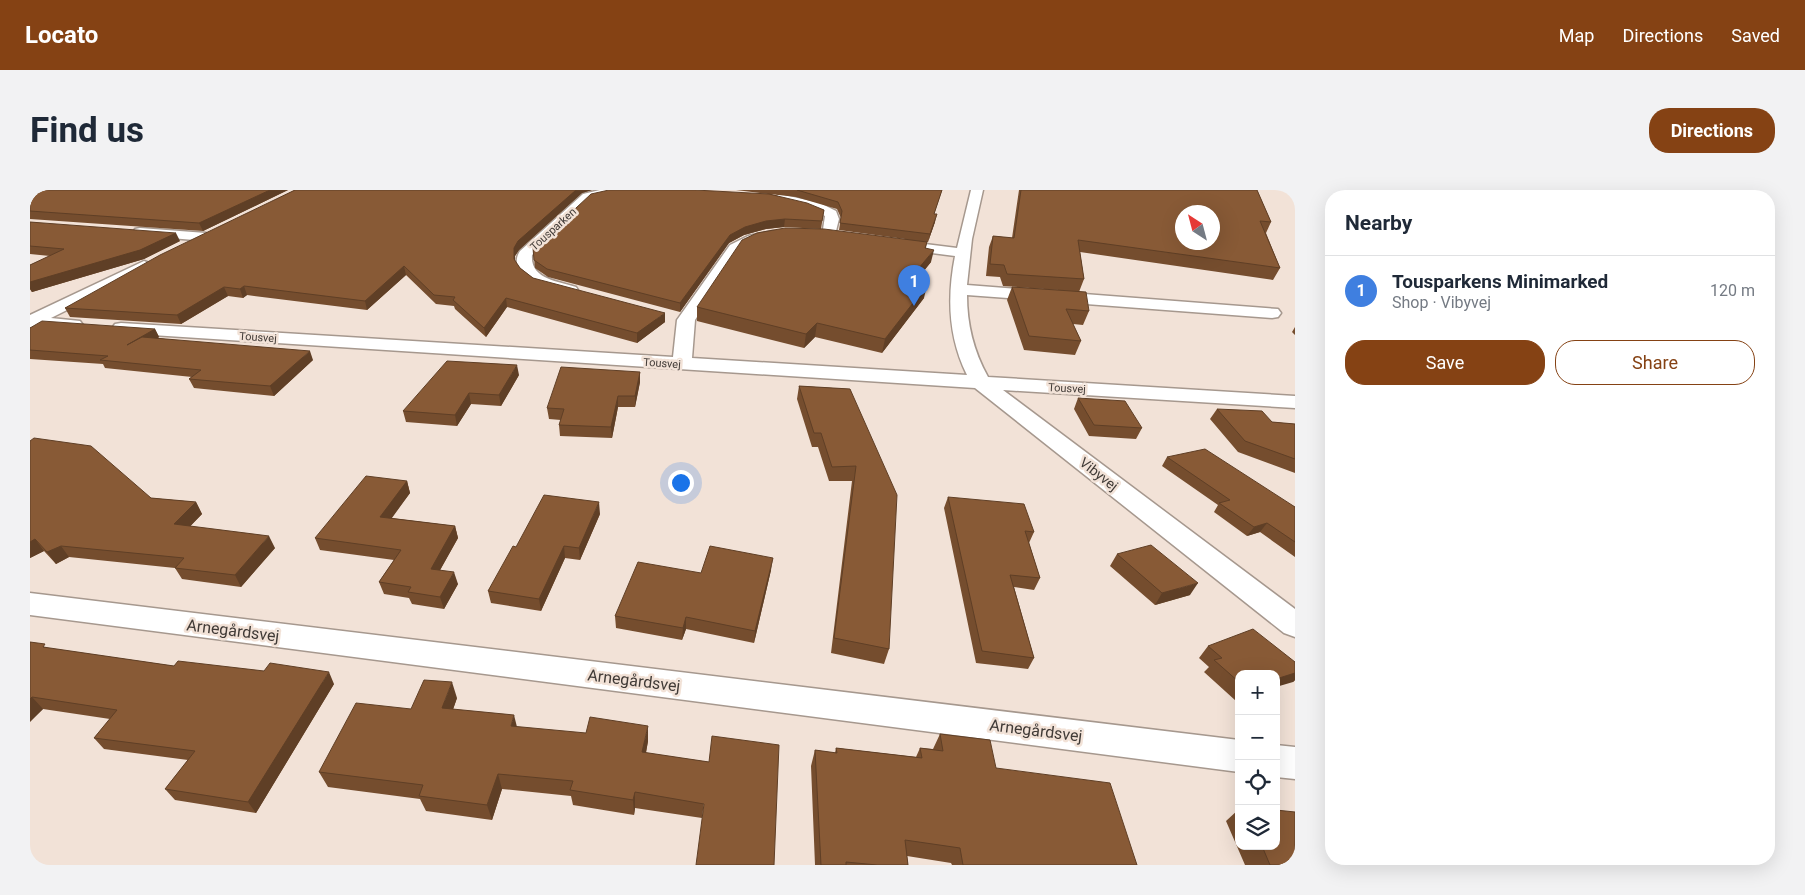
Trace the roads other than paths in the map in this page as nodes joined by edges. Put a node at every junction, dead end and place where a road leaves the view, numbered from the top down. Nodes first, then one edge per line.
1 (614, 190) edge
2 (977, 190) edge
3 (763, 197) edge
4 (223, 229) edge
5 (122, 230) edge
6 (785, 234) edge
7 (206, 237) junction
8 (848, 238) edge
9 (877, 242) edge
10 (180, 249) edge
11 (963, 253) junction
12 (154, 262) edge
13 (957, 289) junction
14 (586, 295) edge
15 (1272, 313) dead end
16 (669, 317) dead end
17 (686, 320) junction
18 (30, 322) edge
19 (682, 364) junction
20 (981, 383) junction
21 (1295, 402) edge
22 (30, 604) edge
23 (1295, 625) edge
24 (1235, 755) edge
25 (1280, 761) edge
26 (1295, 763) edge

1 - 14 street, Tousparken
2 - 11 street, Vibyvej
3 - 8 street
4 - 7 street
5 - 7 street
6 - 17 street
7 - 10 street
9 - 11 street
11 - 13 street, Vibyvej
12 - 18 street
13 - 15 street
13 - 20 street, Vibyvej
16 - 17 street
17 - 19 street
18 - 19 street, Tousvej
19 - 20 street, Tousvej
20 - 21 street, Tousvej
20 - 23 street, Vibyvej
22 - 24 street, Arnegårdsvej
25 - 26 street

